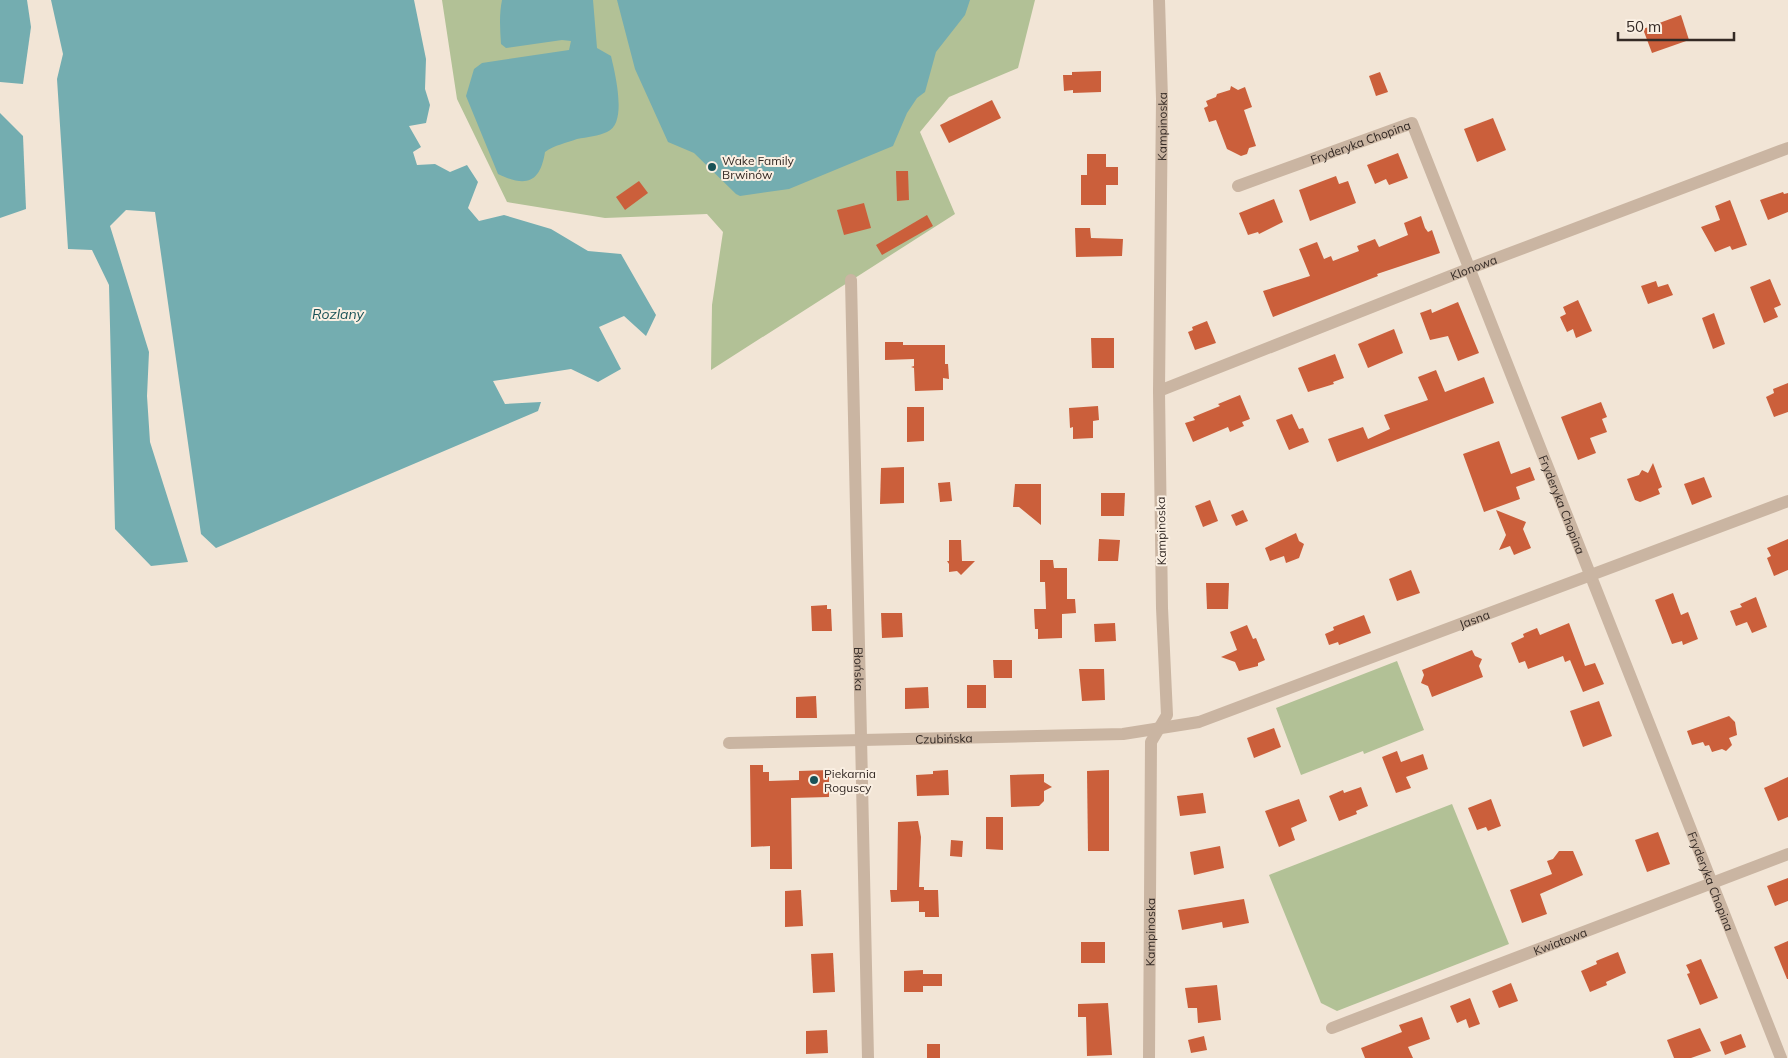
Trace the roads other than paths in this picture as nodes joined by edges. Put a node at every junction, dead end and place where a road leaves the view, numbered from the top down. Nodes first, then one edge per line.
1 (1159, 0) edge
2 (1788, 148) edge
3 (1238, 186) dead end
4 (1468, 269) junction
5 (851, 280) dead end
6 (1159, 391) junction
7 (1788, 500) edge
8 (1590, 575) junction
9 (1158, 730) junction
10 (860, 740) junction
11 (729, 743) dead end
12 (1788, 854) edge
13 (1712, 883) junction
14 (1332, 1028) dead end
15 (868, 1058) edge
16 (1149, 1058) edge
17 (1781, 1058) edge

1 - 6 street, Kampinoska
2 - 4 street, Klonowa
3 - 4 street, Fryderyka Chopina
4 - 6 street, Klonowa
4 - 8 street, Fryderyka Chopina
5 - 10 street, Błońska
6 - 9 street, Kampinoska
7 - 8 street, Jasna
8 - 9 street, Jasna
8 - 13 street, Fryderyka Chopina
9 - 10 street, Czubińska
9 - 16 street, Kampinoska
10 - 11 street, Czubińska
10 - 15 street, Błońska
12 - 13 street, Kwiatowa
13 - 14 street, Kwiatowa
13 - 17 street, Fryderyka Chopina

